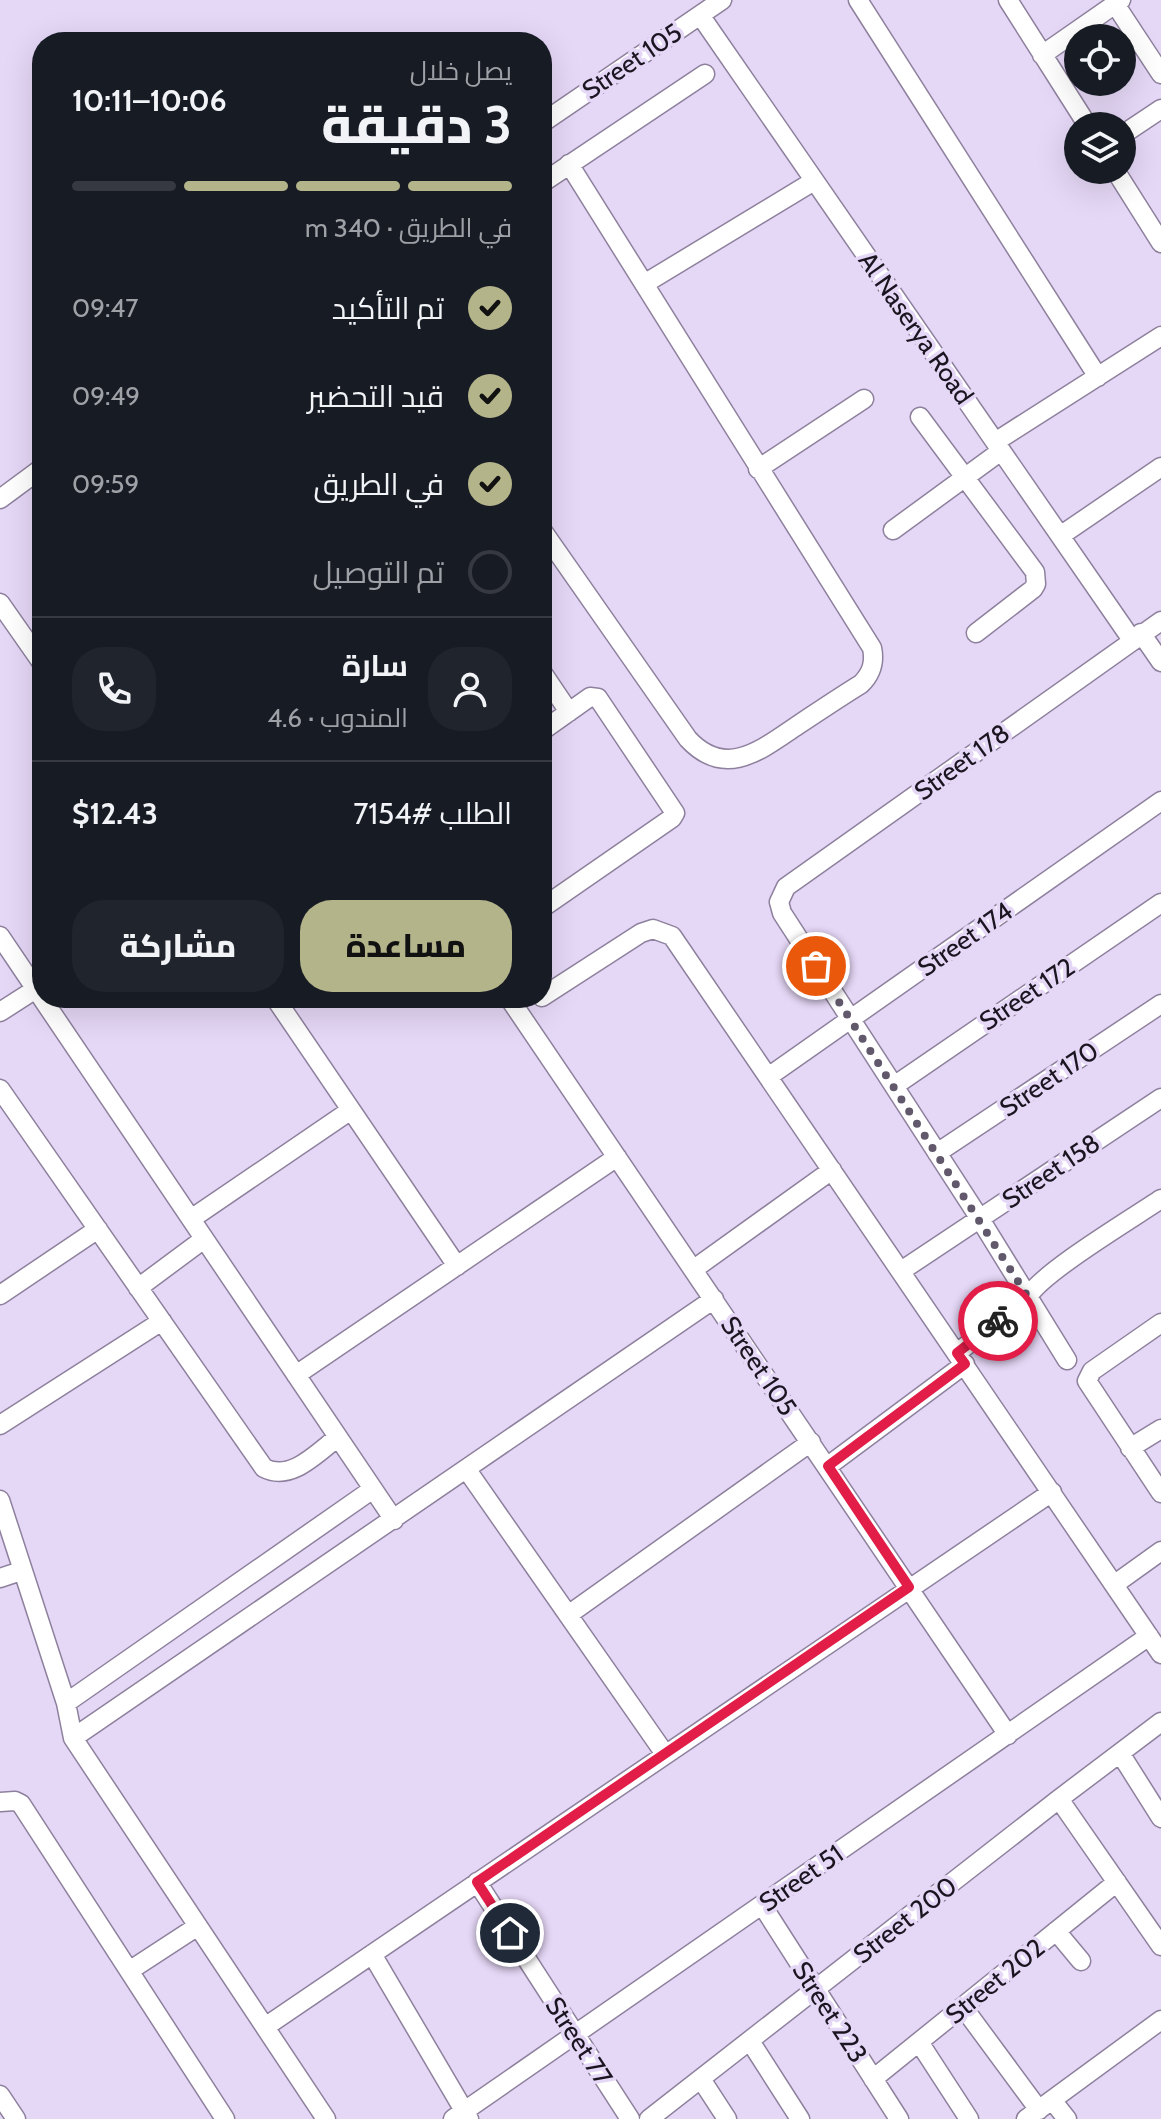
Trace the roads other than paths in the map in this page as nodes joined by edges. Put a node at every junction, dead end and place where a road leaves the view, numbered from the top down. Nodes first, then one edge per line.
1 (722, 0) edge
2 (858, 0) edge
3 (1008, 0) edge
4 (1118, 2) edge
5 (700, 15) junction
6 (1042, 55) junction
7 (705, 74) dead end
8 (1161, 74) edge
9 (1161, 109) edge
10 (1079, 112) edge
11 (552, 116) edge
12 (1136, 126) edge
13 (569, 164) junction
14 (552, 174) edge
15 (814, 181) junction
16 (1124, 184) edge
17 (1160, 238) edge
18 (644, 284) junction
19 (1161, 336) edge
20 (1098, 377) junction
21 (864, 399) dead end
22 (920, 417) dead end
23 (998, 446) junction
24 (1161, 467) edge
25 (758, 469) junction
26 (32, 475) edge
27 (965, 477) junction
28 (0, 499) edge
29 (893, 530) dead end
30 (1060, 536) junction
31 (552, 544) edge
32 (0, 603) edge
33 (1161, 621) edge
34 (976, 633) dead end
35 (1136, 637) junction
36 (32, 649) edge
37 (1161, 662) edge
38 (552, 687) edge
39 (569, 712) junction
40 (552, 724) edge
41 (1161, 801) edge
42 (552, 901) edge
43 (1161, 903) edge
44 (0, 936) edge
45 (32, 978) edge
46 (32, 991) edge
47 (552, 991) edge
48 (1161, 1004) edge
49 (53, 1008) edge
50 (282, 1008) edge
51 (516, 1008) edge
52 (0, 1012) edge
53 (850, 1019) junction
54 (768, 1077) junction
55 (894, 1086) junction
56 (0, 1089) edge
57 (1161, 1098) edge
58 (351, 1110) junction
59 (16, 1112) junction
60 (0, 1124) edge
61 (937, 1153) junction
62 (617, 1157) junction
63 (832, 1170) junction
64 (1161, 1199) edge
65 (191, 1219) junction
66 (980, 1219) junction
67 (98, 1229) junction
68 (204, 1239) junction
69 (457, 1266) junction
70 (694, 1269) junction
71 (901, 1271) junction
72 (138, 1288) junction
73 (0, 1295) edge
74 (1028, 1297) junction
75 (714, 1299) junction
76 (162, 1321) junction
77 (1161, 1323) edge
78 (961, 1358) junction
79 (1067, 1360) dead end
80 (296, 1375) junction
81 (0, 1425) edge
82 (1161, 1429) edge
83 (338, 1437) junction
84 (811, 1442) junction
85 (1130, 1448) junction
86 (828, 1466) junction
87 (467, 1470) junction
88 (373, 1489) junction
89 (1052, 1492) junction
90 (1161, 1493) edge
91 (0, 1500) edge
92 (394, 1520) junction
93 (1161, 1551) edge
94 (21, 1571) junction
95 (0, 1578) edge
96 (1115, 1584) junction
97 (909, 1587) junction
98 (568, 1615) junction
99 (1149, 1636) junction
100 (1161, 1654) edge
101 (66, 1703) junction
102 (1161, 1722) edge
103 (1008, 1735) junction
104 (73, 1738) junction
105 (1120, 1753) junction
106 (665, 1754) junction
107 (1059, 1799) junction
108 (0, 1802) edge
109 (1161, 1818) edge
110 (477, 1882) junction
111 (1117, 1882) junction
112 (762, 1905) junction
113 (198, 1926) junction
114 (1056, 1931) junction
115 (1161, 1946) edge
116 (372, 1954) junction
117 (1081, 1961) dead end
118 (129, 1971) junction
119 (816, 1990) junction
120 (963, 2007) junction
121 (265, 2027) junction
122 (1158, 2029) edge
123 (575, 2035) junction
124 (750, 2041) junction
125 (919, 2042) junction
126 (701, 2079) junction
127 (873, 2079) junction
128 (0, 2095) edge
129 (1039, 2109) edge
130 (462, 2116) edge
131 (16, 2119) edge
132 (225, 2119) edge
133 (326, 2119) edge
134 (630, 2119) edge
135 (649, 2119) edge
136 (727, 2119) edge
137 (800, 2119) edge
138 (899, 2119) edge
139 (969, 2119) edge
140 (1067, 2119) edge

1 - 5 street, Street 105
2 - 20 street
3 - 6 street
4 - 6 street
4 - 8 street
5 - 11 street, Street 105
5 - 15 street, Al Naserya Road
6 - 10 street
7 - 13 street
9 - 12 street
13 - 14 street
13 - 18 street
15 - 18 street
15 - 23 street, Al Naserya Road
16 - 17 street
18 - 25 street
19 - 20 street
20 - 23 street
21 - 25 street
22 - 27 street
23 - 27 street
23 - 30 street, Al Naserya Road
24 - 30 street
25 - 31 street
26 - 28 street
27 - 29 street
27 - 34 street
30 - 35 street, Al Naserya Road
32 - 36 street
33 - 35 street, Street 178
35 - 37 street, Al Naserya Road
35 - 53 street, Street 178
38 - 39 street
39 - 40 street
39 - 42 street
41 - 53 street, Street 174
43 - 55 street, Street 172
44 - 45 street
46 - 52 street
47 - 54 street
48 - 61 street, Street 170
49 - 65 street
50 - 58 street
51 - 62 street, Street 105
53 - 54 street, Street 174
53 - 55 street
54 - 63 street
55 - 61 street
56 - 59 street
57 - 66 street, Street 158
58 - 65 street
58 - 69 street
59 - 60 street
59 - 67 street
61 - 66 street
62 - 69 street
62 - 70 street, Street 105
63 - 70 street
63 - 71 street
64 - 74 street
65 - 68 street
66 - 71 street, Street 158
66 - 74 street
67 - 72 street
67 - 73 street
68 - 72 street
68 - 80 street
69 - 80 street
70 - 75 street, Street 105
71 - 78 street
72 - 76 street
74 - 78 street
74 - 79 street
75 - 84 street, Street 105
75 - 87 street
76 - 81 street
76 - 83 street
77 - 85 street
78 - 86 street
78 - 89 street
80 - 83 street
82 - 85 street
83 - 88 street
84 - 86 street, Street 105
84 - 98 street
85 - 90 street
86 - 97 street, Street 105
87 - 92 street
87 - 98 street
88 - 92 street
88 - 101 street
89 - 96 street
89 - 97 street
91 - 94 street
92 - 104 street
93 - 96 street
94 - 95 street
94 - 101 street
96 - 99 street
97 - 103 street, Street 105
97 - 106 street
98 - 106 street
99 - 100 street
99 - 103 street, Street 51
101 - 104 street
102 - 105 street, Street 200
103 - 112 street, Street 51
104 - 113 street
105 - 107 street, Street 200
105 - 109 street
106 - 110 street
107 - 111 street
107 - 119 street, Street 200
108 - 118 street
110 - 116 street
110 - 123 street, Street 77
111 - 114 street, Street 202
111 - 115 street
112 - 119 street, Street 223
112 - 123 street, Street 51
113 - 118 street
113 - 121 street
114 - 117 street
114 - 120 street, Street 202
116 - 121 street
116 - 130 street
118 - 132 street
119 - 124 street, Street 200
119 - 127 street, Street 223
120 - 125 street, Street 202
120 - 129 street
121 - 133 street
122 - 129 street
123 - 130 street, Street 51
123 - 134 street, Street 77
124 - 126 street, Street 200
124 - 137 street
125 - 127 street, Street 202
125 - 139 street
126 - 135 street, Street 200
126 - 136 street
127 - 138 street, Street 223
128 - 131 street
129 - 140 street

